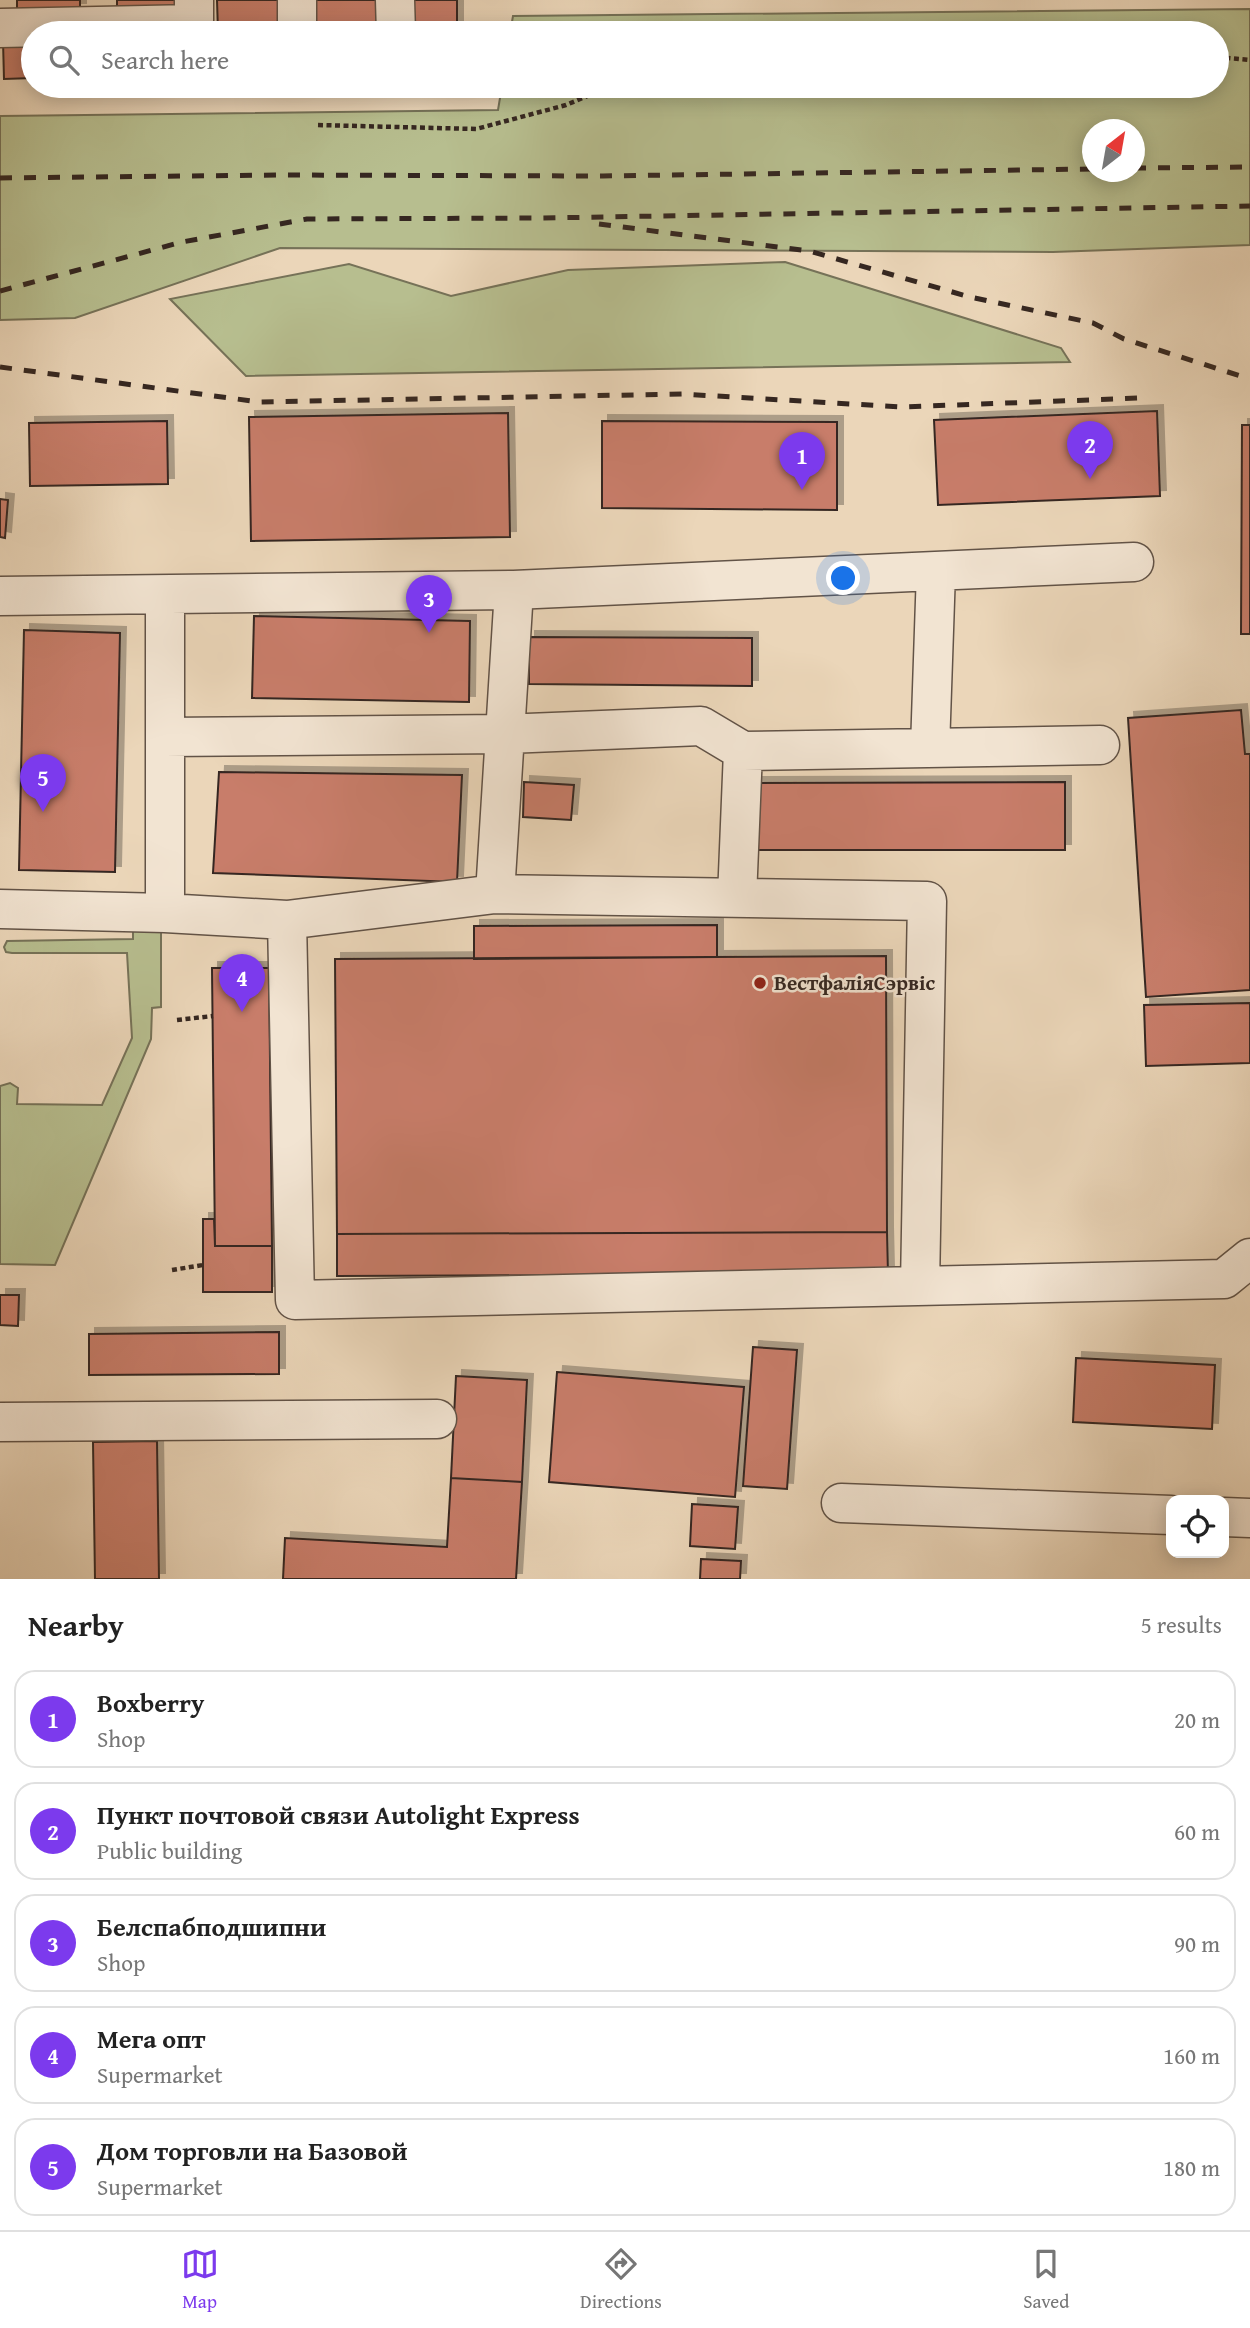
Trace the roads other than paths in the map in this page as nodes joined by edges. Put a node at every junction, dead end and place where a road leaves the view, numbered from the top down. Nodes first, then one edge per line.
1 (194, 0) edge
2 (297, 0) edge
3 (395, 0) edge
4 (101, 13) edge
5 (47, 21) edge
6 (169, 21) edge
7 (194, 21) edge
8 (297, 21) edge
9 (396, 21) edge
10 (21, 25) edge
11 (0, 28) edge
12 (1134, 562) dead end
13 (936, 571) junction
14 (514, 590) junction
15 (165, 595) junction
16 (0, 596) edge
17 (505, 734) junction
18 (164, 737) junction
19 (1100, 745) dead end
20 (930, 748) junction
21 (743, 751) junction
22 (495, 894) junction
23 (737, 898) junction
24 (0, 909) edge
25 (165, 913) junction
26 (287, 920) junction
27 (1250, 1258) edge
28 (920, 1286) junction
29 (437, 1419) dead end
30 (0, 1422) edge
31 (841, 1503) dead end
32 (1166, 1515) edge
33 (1229, 1517) edge
34 (1250, 1518) edge

1 - 7 lane
2 - 8 lane
3 - 9 lane
4 - 5 lane
4 - 6 lane
10 - 11 lane
12 - 13 lane
13 - 14 lane
13 - 20 lane
14 - 15 lane
14 - 17 lane
15 - 16 lane
15 - 18 lane
17 - 18 lane
17 - 21 lane
17 - 22 lane
18 - 25 lane
19 - 20 lane
20 - 21 lane
21 - 23 lane
22 - 23 lane
22 - 26 lane
23 - 28 lane
24 - 25 lane
25 - 26 lane
26 - 28 lane
27 - 28 lane
29 - 30 lane
31 - 32 lane
33 - 34 lane

